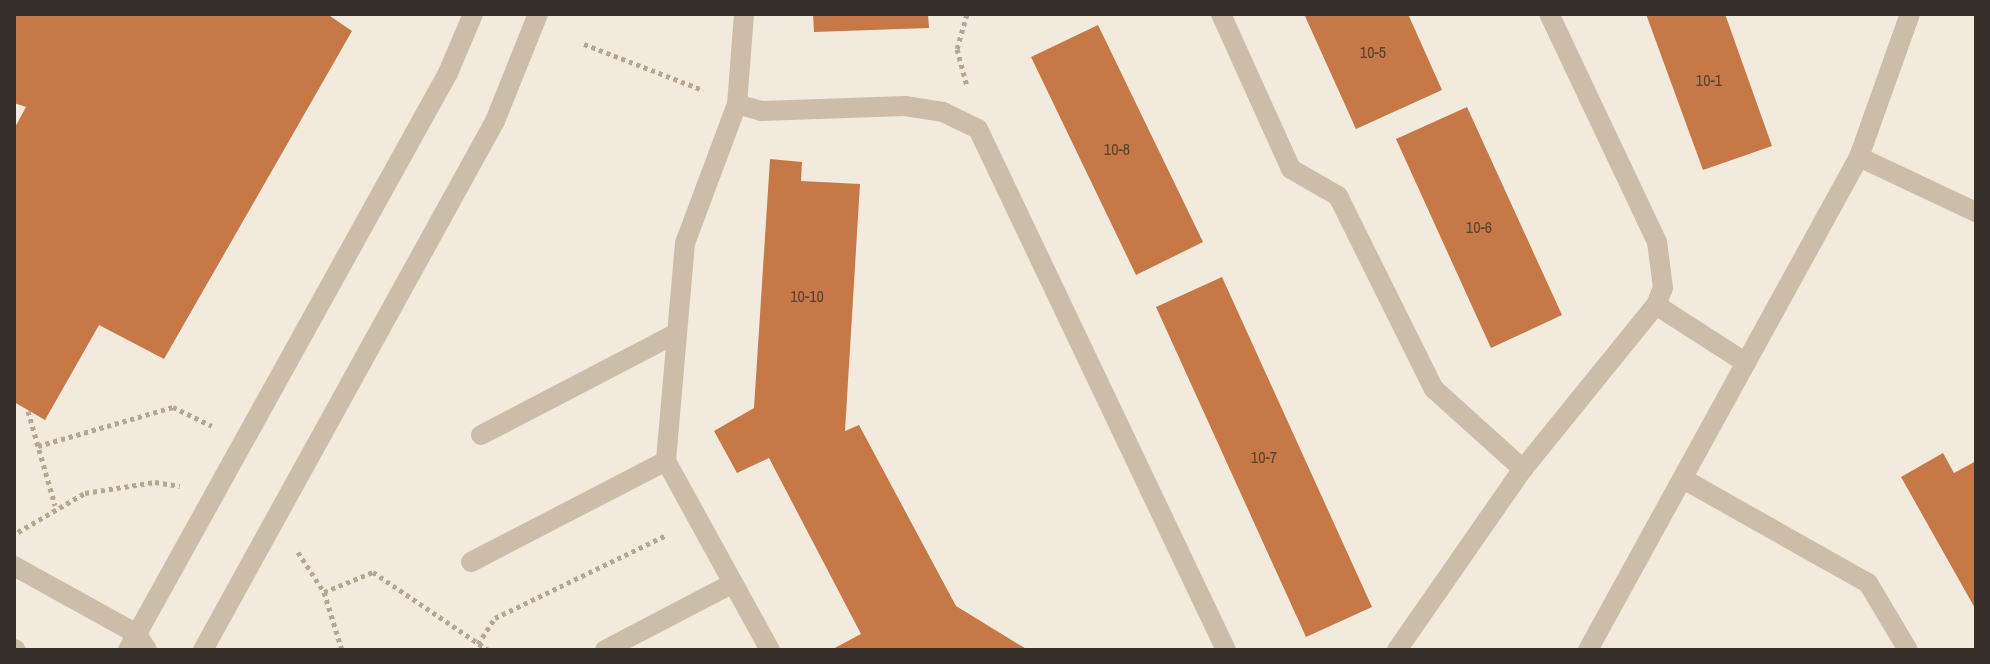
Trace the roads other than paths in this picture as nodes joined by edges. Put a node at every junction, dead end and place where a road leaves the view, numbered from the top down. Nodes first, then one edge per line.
1 (473, 14) edge
2 (538, 14) edge
3 (744, 14) edge
4 (1221, 14) edge
5 (1549, 14) edge
6 (1910, 14) edge
7 (737, 104) junction
8 (1859, 157) junction
9 (1976, 212) edge
10 (1656, 305) junction
11 (677, 333) junction
12 (1746, 363) junction
13 (481, 435) dead end
14 (666, 461) junction
15 (1523, 469) junction
16 (1685, 480) junction
17 (471, 562) dead end
18 (14, 566) edge
19 (733, 583) junction
20 (137, 645) edge
21 (1901, 647) edge
22 (203, 650) edge
23 (605, 650) edge
24 (770, 650) edge
25 (1226, 650) edge
26 (1397, 650) edge
27 (1588, 650) edge

1 - 20 street
2 - 22 street
3 - 7 street
4 - 15 street
5 - 10 street
6 - 8 street
7 - 11 street
7 - 25 street
8 - 9 street
8 - 12 street
10 - 12 street
10 - 15 street
11 - 13 street
11 - 14 street
12 - 16 street
14 - 17 street
14 - 19 street
15 - 26 street
16 - 21 street
16 - 27 street
18 - 20 street
19 - 23 street
19 - 24 street

